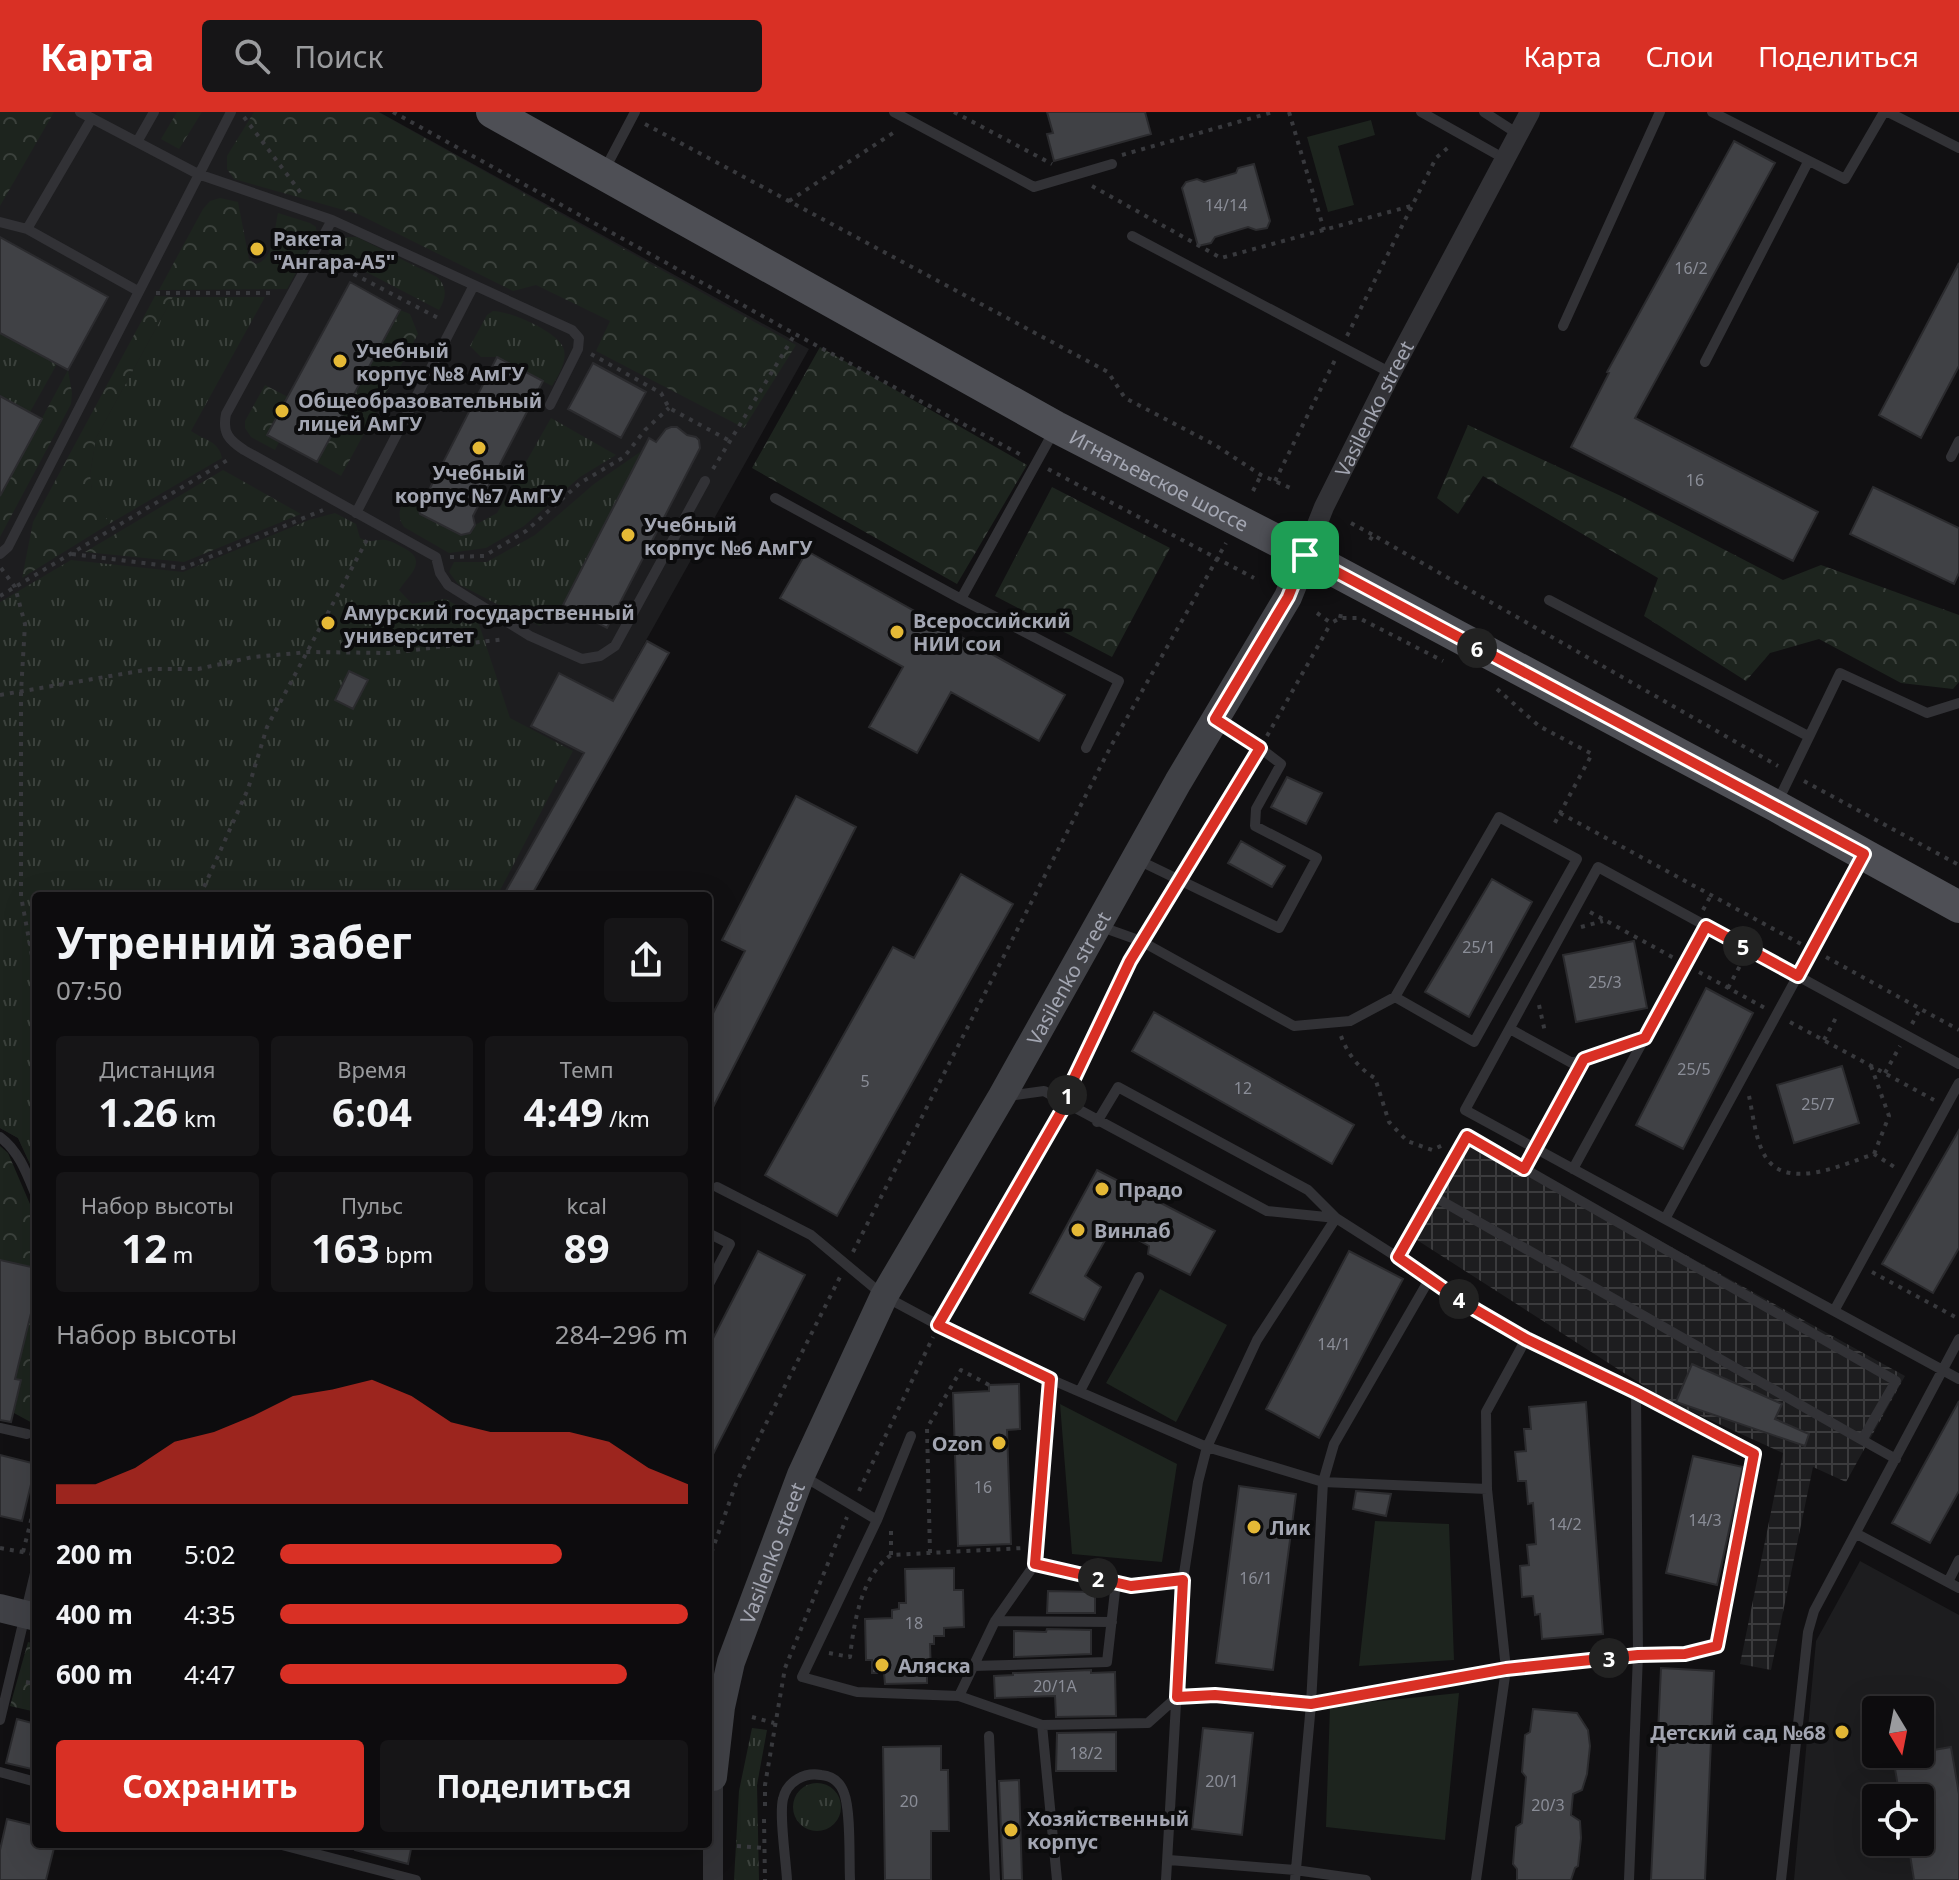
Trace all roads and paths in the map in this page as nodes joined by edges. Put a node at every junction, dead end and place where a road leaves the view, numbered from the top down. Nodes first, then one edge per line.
1 (80, 112) edge
2 (154, 112) edge
3 (231, 112) edge
4 (240, 112) edge
5 (393, 112) edge
6 (492, 112) edge
7 (894, 112) edge
8 (954, 112) edge
9 (1273, 112) edge
10 (1289, 112) edge
11 (1421, 112) edge
12 (1484, 112) edge
13 (1530, 112) edge
14 (1660, 112) edge
15 (1712, 112) edge
16 (1886, 112) edge
17 (634, 114) edge
18 (92, 118) junction
19 (911, 121) junction
20 (1518, 134) junction
21 (1462, 135) junction
22 (137, 142) junction
23 (1959, 148) edge
24 (1505, 159) junction
25 (1110, 161) joint
26 (1808, 162) junction
27 (198, 174) junction
28 (602, 174) junction
29 (1072, 175) junction
30 (789, 201) junction
31 (1411, 206) junction
32 (318, 215) junction
33 (332, 220) junction
34 (0, 222) edge
35 (27, 229) junction
36 (1324, 230) junction
37 (1132, 236) dead end
38 (316, 253) junction
39 (474, 285) junction
40 (138, 291) junction
41 (294, 293) junction
42 (453, 326) junction
43 (1563, 326) dead end
44 (795, 334) junction
45 (1342, 347) junction
46 (578, 349) junction
47 (1705, 362) dead end
48 (1391, 373) junction
49 (550, 405) dead end
50 (669, 408) junction
51 (1056, 427) junction
52 (730, 441) junction
53 (1959, 441) edge
54 (244, 450) junction
55 (1951, 457) dead end
56 (1036, 463) junction
57 (1261, 475) junction
58 (705, 481) joint
59 (1275, 481) junction
60 (1295, 490) dead end
61 (1253, 491) dead end
62 (775, 498) dead end
63 (339, 503) junction
64 (356, 513) junction
65 (1351, 523) dead end
66 (376, 524) junction
67 (1226, 543) dead end
68 (0, 554) edge
69 (70, 554) junction
70 (1305, 555) junction
71 (436, 557) junction
72 (1217, 560) junction
73 (0, 566) edge
74 (1254, 578) dead end
75 (15, 587) junction
76 (0, 596) edge
77 (961, 599) junction
78 (1549, 600) dead end
79 (1342, 609) dead end
80 (1317, 613) dead end
81 (1340, 618) junction
82 (1331, 623) junction
83 (530, 636) junction
84 (309, 652) junction
85 (1443, 661) dead end
86 (1484, 683) dead end
87 (21, 692) junction
88 (0, 695) edge
89 (1959, 703) edge
90 (1215, 719) junction
91 (1808, 736) junction
92 (1086, 748) dead end
93 (1260, 748) junction
94 (1791, 774) junction
95 (1776, 806) junction
96 (1560, 813) junction
97 (1545, 841) junction
98 (1864, 854) junction
99 (1136, 859) junction
100 (1959, 865) edge
101 (1179, 879) junction
102 (202, 892) edge
103 (1959, 907) edge
104 (1097, 925) junction
105 (1706, 926) junction
106 (1141, 941) junction
107 (32, 947) edge
108 (1749, 949) junction
109 (1812, 950) junction
110 (1798, 976) junction
111 (1534, 985) junction
112 (1728, 988) dead end
113 (1395, 997) junction
114 (1336, 1022) junction
115 (1510, 1029) junction
116 (1959, 1030) edge
117 (1645, 1038) junction
118 (1549, 1050) junction
119 (1584, 1059) junction
120 (1959, 1064) edge
121 (1871, 1066) dead end
122 (1744, 1075) junction
123 (1959, 1083) edge
124 (1002, 1096) junction
125 (1065, 1105) junction
126 (1097, 1122) junction
127 (1467, 1136) junction
128 (0, 1137) edge
129 (1536, 1149) junction
130 (1874, 1154) junction
131 (1573, 1169) junction
132 (1908, 1176) junction
133 (32, 1187) edge
134 (717, 1187) dead end
135 (1433, 1196) junction
136 (1336, 1218) junction
137 (1665, 1219) junction
138 (712, 1235) edge
139 (1398, 1257) junction
140 (846, 1264) junction
141 (1859, 1265) junction
142 (1139, 1277) dead end
143 (712, 1278) edge
144 (1430, 1278) junction
145 (884, 1296) junction
146 (1834, 1311) junction
147 (1959, 1319) edge
148 (938, 1325) junction
149 (1526, 1339) junction
150 (1959, 1339) edge
151 (1943, 1370) junction
152 (1050, 1379) junction
153 (1959, 1379) edge
154 (989, 1385) dead end
155 (1080, 1391) junction
156 (1636, 1392) junction
157 (0, 1428) edge
158 (27, 1434) dead end
159 (911, 1436) dead end
160 (1862, 1440) junction
161 (1207, 1447) junction
162 (1896, 1459) junction
163 (801, 1475) junction
164 (1323, 1482) junction
165 (1487, 1489) junction
166 (852, 1505) junction
167 (32, 1517) edge
168 (877, 1520) junction
169 (1857, 1534) junction
170 (1037, 1547) junction
171 (0, 1548) edge
172 (712, 1551) edge
173 (23, 1552) junction
174 (930, 1553) junction
175 (32, 1554) edge
176 (1959, 1560) edge
177 (1035, 1564) junction
178 (32, 1580) edge
179 (1183, 1580) junction
180 (1116, 1582) junction
181 (1948, 1582) junction
182 (1959, 1588) edge
183 (20, 1613) edge
184 (995, 1621) junction
185 (1112, 1622) junction
186 (1638, 1655) junction
187 (850, 1657) dead end
188 (973, 1666) junction
189 (1506, 1669) junction
190 (959, 1696) junction
191 (1177, 1697) junction
192 (1311, 1704) junction
193 (752, 1717) dead end
194 (0, 1720) edge
195 (774, 1723) junction
196 (1042, 1725) junction
197 (989, 1736) dead end
198 (712, 1764) edge
199 (0, 1772) edge
200 (32, 1781) edge
201 (712, 1846) edge
202 (737, 1846) dead end
203 (293, 1848) edge
204 (764, 1848) junction
205 (1169, 1860) junction
206 (1295, 1875) edge
207 (416, 1880) edge
208 (713, 1880) edge
209 (765, 1880) edge
210 (787, 1880) edge
211 (850, 1880) edge
212 (995, 1880) edge
213 (1057, 1880) edge
214 (1166, 1880) edge
215 (1366, 1880) edge
216 (1476, 1880) edge
217 (1629, 1880) edge
218 (1781, 1880) edge

1 - 18 lane
2 - 22 lane
3 - 27 lane
4 - 32 path
5 - 44 path
6 - 28 main road, Игнатьевское шоссе
7 - 19 lane
8 - 29 path
9 - 25 path
10 - 36 path
11 - 21 lane
12 - 20 lane
13 - 20 street, Vasilenko street
14 - 43 lane
15 - 26 lane
16 - 23 lane
16 - 26 lane
17 - 28 lane
17 - 30 path
18 - 22 lane
18 - 35 lane
19 - 29 lane
19 - 30 path
20 - 24 street, Vasilenko street
21 - 24 lane
21 - 31 path
22 - 27 lane
24 - 48 street, Vasilenko street
25 - 29 lane
26 - 47 lane
27 - 32 lane
27 - 40 lane
28 - 51 main road, Игнатьевское шоссе
29 - 36 path
30 - 57 path
31 - 36 path
31 - 45 path
32 - 33 lane
33 - 38 lane
33 - 39 lane
34 - 35 lane
35 - 40 lane
37 - 45 lane
38 - 41 lane
38 - 42 path
39 - 42 lane
39 - 46 lane
40 - 41 path
40 - 68 lane
41 - 54 lane
42 - 64 lane
44 - 52 path
44 - 56 path
45 - 48 lane
45 - 59 path
46 - 49 lane
46 - 50 path
48 - 70 street, Vasilenko street
50 - 52 path
50 - 71 path
51 - 56 lane
51 - 70 main road, Игнатьевское шоссе
52 - 58 path
53 - 55 lane
54 - 63 lane
54 - 69 path
56 - 72 path
56 - 77 lane
57 - 59 path
57 - 61 path
58 - 83 lane
59 - 60 path
62 - 77 lane
63 - 64 lane
63 - 69 path
64 - 66 lane
65 - 94 path
66 - 71 lane
66 - 84 path
67 - 72 path
69 - 75 path
70 - 90 main road, Vasilenko street
70 - 95 main road, Игнатьевское шоссе
71 - 83 lane
72 - 74 path
72 - 140 path
73 - 75 path
75 - 76 path
75 - 87 path
77 - 92 lane
78 - 91 lane
79 - 81 path
80 - 82 path
81 - 82 path
81 - 85 path
82 - 93 path
83 - 84 path
84 - 87 path
84 - 102 path
86 - 96 path
87 - 88 path
87 - 107 path
89 - 91 lane
90 - 93 lane
90 - 99 main road, Vasilenko street
91 - 94 lane
93 - 101 path
93 - 101 lane
94 - 95 lane
94 - 100 path
95 - 98 main road, Игнатьевское шоссе
96 - 97 path
96 - 109 path
97 - 113 lane
97 - 113 lane
98 - 103 main road, Игнатьевское шоссе
98 - 109 lane
99 - 101 lane
99 - 104 main road, Vasilenko street
101 - 106 path
104 - 106 lane
104 - 124 main road, Vasilenko street
105 - 108 lane
105 - 111 lane
105 - 117 lane
106 - 114 lane
106 - 125 path
108 - 110 lane
108 - 112 path
109 - 110 lane
109 - 116 path
110 - 120 lane
110 - 122 lane
111 - 115 lane
111 - 118 path
113 - 114 lane
114 - 127 path
115 - 118 lane
115 - 129 lane
117 - 119 lane
117 - 131 lane
118 - 119 lane
119 - 129 path
121 - 130 path
122 - 130 path
122 - 137 lane
123 - 132 lane
124 - 125 lane
124 - 145 main road, Vasilenko street
125 - 126 lane
125 - 148 path
126 - 136 lane
126 - 136 lane
127 - 135 lane
127 - 160 lane
128 - 133 lane
129 - 131 lane
130 - 132 path
131 - 137 lane
132 - 141 lane
134 - 140 lane
135 - 139 lane
135 - 160 lane
136 - 139 lane
136 - 161 lane
137 - 146 lane
138 - 143 lane
139 - 144 lane
140 - 145 lane
140 - 172 path
141 - 146 lane
141 - 147 path
142 - 155 lane
144 - 149 lane
144 - 164 lane
145 - 148 lane
145 - 163 main road, Vasilenko street
146 - 151 lane
148 - 152 lane
148 - 166 path
149 - 156 lane
149 - 165 lane
150 - 151 lane
151 - 153 lane
151 - 162 lane
152 - 155 lane
152 - 170 lane
154 - 174 path
155 - 161 lane
156 - 186 lane
156 - 186 lane
157 - 158 lane
159 - 168 lane
160 - 162 lane
161 - 164 lane
161 - 179 lane
162 - 169 lane
163 - 166 lane
163 - 198 main road, Vasilenko street
164 - 165 lane
164 - 192 lane
165 - 189 lane
166 - 168 lane
166 - 195 path
167 - 173 path
168 - 190 lane
169 - 181 lane
169 - 218 lane
170 - 174 path
170 - 177 lane
171 - 173 path
173 - 175 path
174 - 187 path
176 - 181 lane
177 - 180 lane
177 - 184 lane
178 - 183 lane
179 - 180 lane
179 - 191 lane
180 - 185 lane
181 - 182 lane
183 - 194 lane
184 - 185 lane
184 - 188 lane
185 - 188 lane
186 - 189 lane
186 - 217 lane
188 - 190 lane
189 - 192 lane
189 - 216 lane
190 - 196 lane
191 - 192 lane
191 - 196 lane
191 - 205 lane
192 - 206 lane
193 - 195 path
195 - 204 path
196 - 213 lane
197 - 212 lane
199 - 200 lane
201 - 208 street, Vasilenko street
202 - 204 path
203 - 207 lane
204 - 209 path
205 - 206 lane
205 - 214 lane
206 - 215 lane
210 - 211 lane

